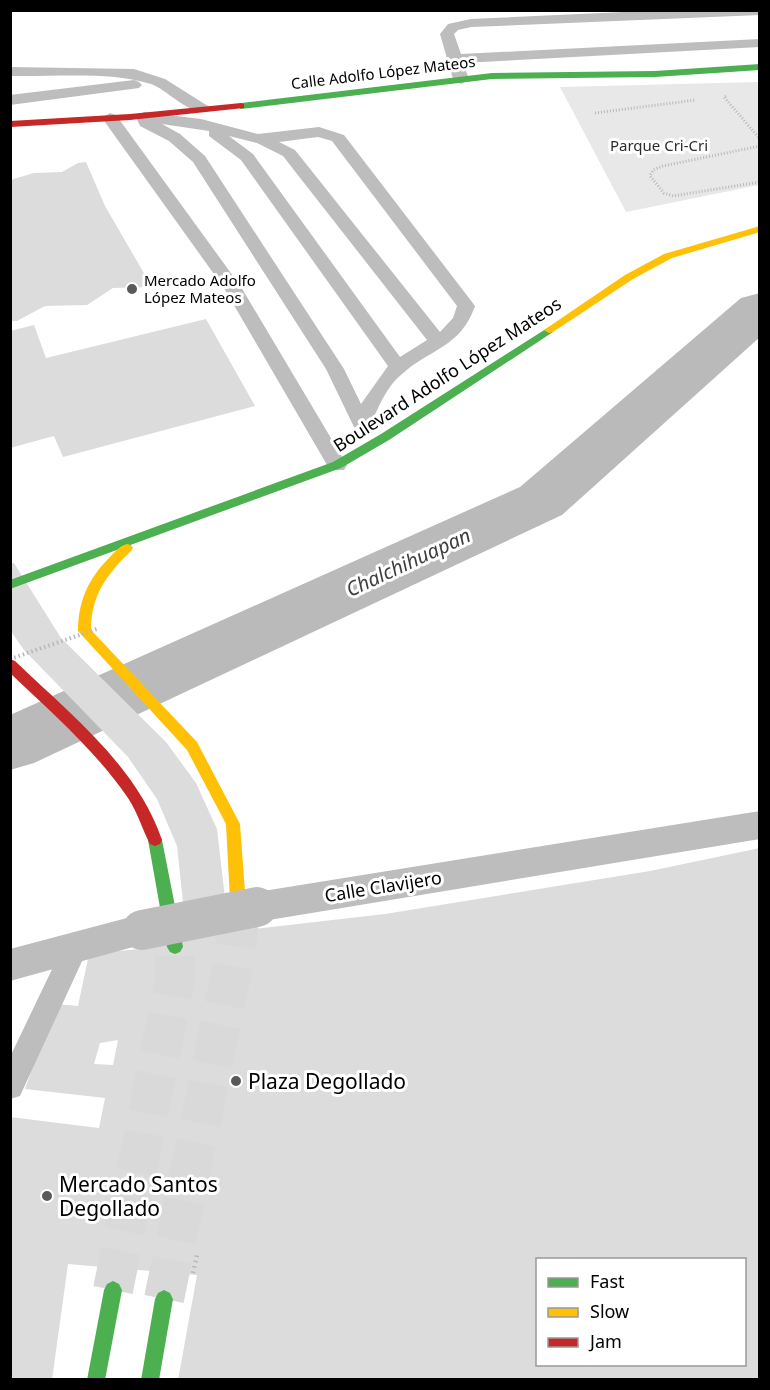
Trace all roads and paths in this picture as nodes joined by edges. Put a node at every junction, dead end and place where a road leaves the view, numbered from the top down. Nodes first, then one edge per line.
1 (759, 11) edge
2 (719, 14) junction
3 (759, 43) edge
4 (739, 45) junction
5 (455, 59) junction
6 (759, 67) edge
7 (10, 71) edge
8 (461, 79) junction
9 (160, 82) junction
10 (731, 96) dead end
11 (10, 100) edge
12 (700, 100) dead end
13 (595, 113) dead end
14 (202, 116) junction
15 (130, 117) junction
16 (110, 118) junction
17 (10, 124) edge
18 (759, 138) edge
19 (258, 139) junction
20 (759, 146) edge
21 (759, 182) edge
22 (759, 229) edge
23 (439, 343) junction
24 (398, 367) junction
25 (361, 423) junction
26 (385, 437) junction
27 (337, 465) junction
28 (135, 541) junction
29 (10, 585) edge
30 (98, 629) dead end
31 (13, 665) edge
32 (759, 825) edge
33 (248, 913) junction
34 (76, 946) junction
35 (175, 947) tunnel mouth
36 (10, 965) edge
37 (10, 1087) edge
38 (113, 1290) tunnel mouth
39 (164, 1299) tunnel mouth
40 (96, 1380) edge
41 (150, 1380) edge

1 - 2 lane
2 - 4 lane
2 - 5 lane
3 - 4 lane
4 - 5 lane
5 - 8 lane
6 - 8 main road, Calle Adolfo López Mateos
7 - 9 lane
8 - 14 main road, Calle Adolfo López Mateos
9 - 11 lane
9 - 14 lane
10 - 18 path
12 - 13 path
14 - 15 lane
14 - 19 lane
14 - 24 lane
15 - 16 main road
15 - 25 lane
16 - 17 main road
16 - 27 lane
19 - 23 lane
19 - 23 lane
20 - 21 path
22 - 26 main road, Boulevard Adolfo López Mateos
23 - 24 lane
24 - 25 lane
25 - 26 lane
26 - 27 main road, Boulevard Adolfo López Mateos
27 - 28 main road, Boulevard Adolfo López Mateos
28 - 29 main road, Boulevard Adolfo López Mateos
28 - 33 main road
30 - 31 path, bridge
31 - 35 main road
32 - 33 street, Calle Clavijero
33 - 34 street, Calle Clavijero, bridge
34 - 36 street, Calle Clavijero
34 - 37 lane
38 - 40 main road
39 - 41 main road

